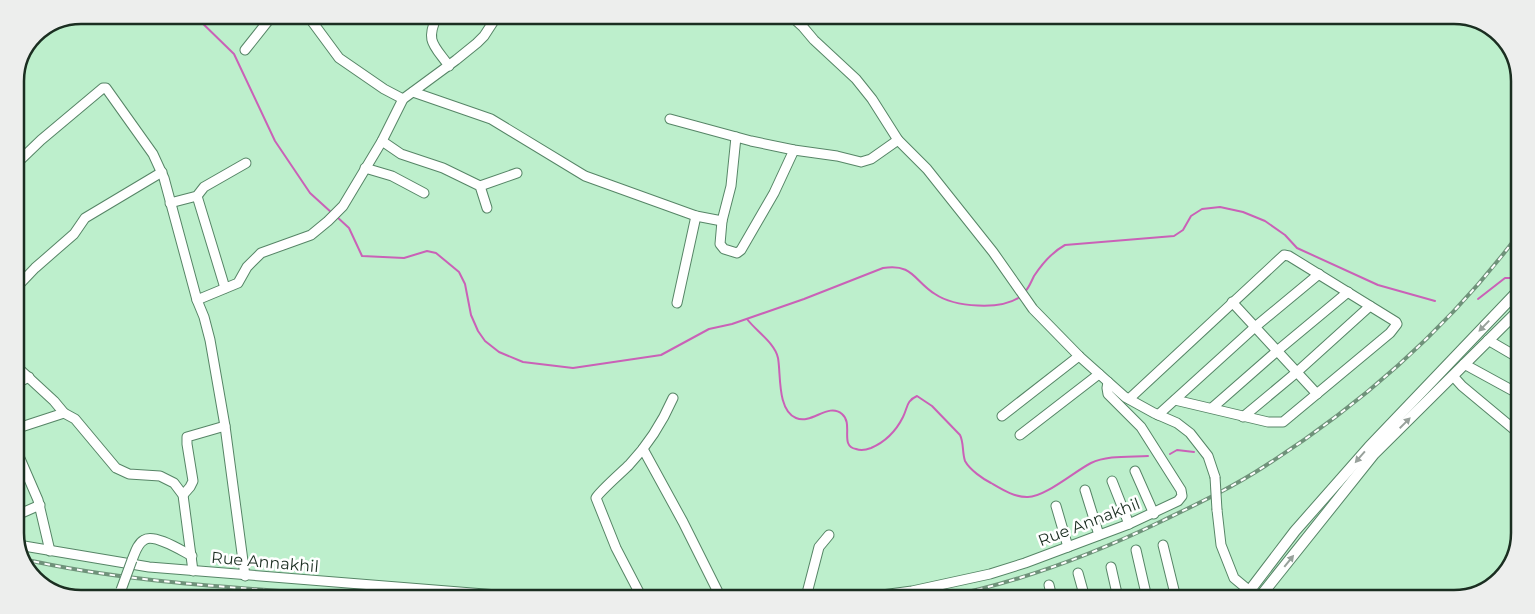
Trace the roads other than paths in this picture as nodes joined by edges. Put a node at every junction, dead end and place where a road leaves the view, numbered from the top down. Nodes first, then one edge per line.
1 (266, 24) edge
2 (314, 24) edge
3 (433, 24) edge
4 (492, 24) edge
5 (806, 24) edge
6 (245, 50) dead end
7 (449, 66) junction
8 (413, 92) junction
9 (403, 99) junction
10 (670, 119) dead end
11 (736, 137) junction
12 (898, 140) junction
13 (382, 141) junction
14 (794, 150) junction
15 (24, 157) edge
16 (246, 163) dead end
17 (365, 168) junction
18 (162, 172) junction
19 (517, 172) dead end
20 (480, 186) junction
21 (424, 194) dead end
22 (197, 196) junction
23 (170, 203) junction
24 (487, 208) dead end
25 (696, 216) junction
26 (722, 221) junction
27 (1319, 274) junction
28 (24, 280) edge
29 (225, 288) junction
30 (1348, 292) junction
31 (1511, 298) edge
32 (197, 300) junction
33 (677, 302) dead end
34 (1232, 302) junction
35 (1370, 306) junction
36 (1511, 321) edge
37 (1255, 327) junction
38 (1488, 340) junction
39 (1277, 351) junction
40 (1511, 353) edge
41 (1079, 356) junction
42 (1464, 364) junction
43 (1296, 372) junction
44 (24, 373) edge
45 (1099, 374) junction
46 (1452, 376) junction
47 (29, 377) junction
48 (24, 380) edge
49 (1108, 382) junction
50 (1511, 389) edge
51 (1317, 394) junction
52 (673, 398) dead end
53 (1129, 399) junction
54 (1175, 400) junction
55 (1212, 408) junction
56 (64, 413) junction
57 (1158, 415) junction
58 (1002, 416) dead end
59 (1242, 417) junction
60 (225, 426) junction
61 (24, 427) edge
62 (1511, 427) edge
63 (1020, 435) dead end
64 (644, 449) junction
65 (24, 467) edge
66 (1135, 471) dead end
67 (1112, 481) dead end
68 (1085, 490) dead end
69 (183, 495) junction
70 (40, 505) junction
71 (1056, 506) dead end
72 (24, 512) edge
73 (1154, 514) junction
74 (1130, 524) junction
75 (829, 535) dead end
76 (1100, 535) junction
77 (1163, 545) dead end
78 (25, 546) edge
79 (1068, 547) junction
80 (1136, 550) dead end
81 (50, 551) junction
82 (192, 556) junction
83 (1111, 567) dead end
84 (193, 570) junction
85 (1078, 574) dead end
86 (245, 576) junction
87 (1048, 585) dead end
88 (120, 590) edge
89 (430, 590) edge
90 (638, 590) edge
91 (717, 590) edge
92 (808, 590) edge
93 (917, 590) edge
94 (1050, 590) edge
95 (1083, 590) edge
96 (1116, 590) edge
97 (1145, 590) edge
98 (1174, 590) edge
99 (1244, 590) edge
100 (1250, 590) edge
101 (1264, 590) edge

1 - 6 street
2 - 9 street
3 - 7 street
4 - 7 street
5 - 12 street
7 - 8 street
8 - 9 street
8 - 25 street
9 - 13 street
10 - 11 street
11 - 14 street
11 - 26 street
12 - 14 street
12 - 41 street
13 - 17 street
13 - 20 street
14 - 26 street
15 - 18 street
16 - 22 street
17 - 21 street
17 - 29 street
18 - 23 street
18 - 28 street
19 - 20 street
20 - 24 street
22 - 23 street
22 - 29 street
23 - 32 street
25 - 26 street
25 - 33 street
27 - 30 street
27 - 34 street
27 - 37 street
29 - 32 street
30 - 35 street
30 - 39 street
31 -> 100 main road
32 - 60 street
34 - 37 street
34 - 53 street
35 - 43 street
35 - 51 street
36 - 38 main road
37 - 39 street
37 - 54 street
38 - 40 street
38 - 42 main road
39 - 43 street
39 - 55 street
41 - 45 street
41 - 58 street
42 - 46 main road
42 - 50 street
43 - 51 street
43 - 59 street
44 - 47 street
45 - 49 street
45 - 63 street
46 - 62 street
101 -> 46 main road
47 - 48 street
47 - 56 street
49 - 53 street
49 - 73 street, Rue Annakhil
51 - 59 street
52 - 64 street
53 - 57 street
54 - 55 street
54 - 57 street
55 - 59 street
56 - 61 street
56 - 69 street
57 - 99 street, bridge
60 - 69 street
60 - 86 street
64 - 90 street
64 - 91 street
65 - 70 street
66 - 73 street
67 - 74 street
68 - 76 street
69 - 82 street
70 - 72 street
70 - 81 street
71 - 79 street
73 - 74 street, Rue Annakhil
74 - 76 street, Rue Annakhil
75 - 92 street
76 - 79 street, Rue Annakhil
77 - 98 street
78 - 81 street, Rue Annakhil
79 - 93 street, Rue Annakhil
80 - 97 street
81 - 84 street, Rue Annakhil
82 - 84 street
82 - 88 street, bridge
83 - 96 street
84 - 86 street, Rue Annakhil
85 - 95 street
86 - 89 street, Rue Annakhil
87 - 94 street

